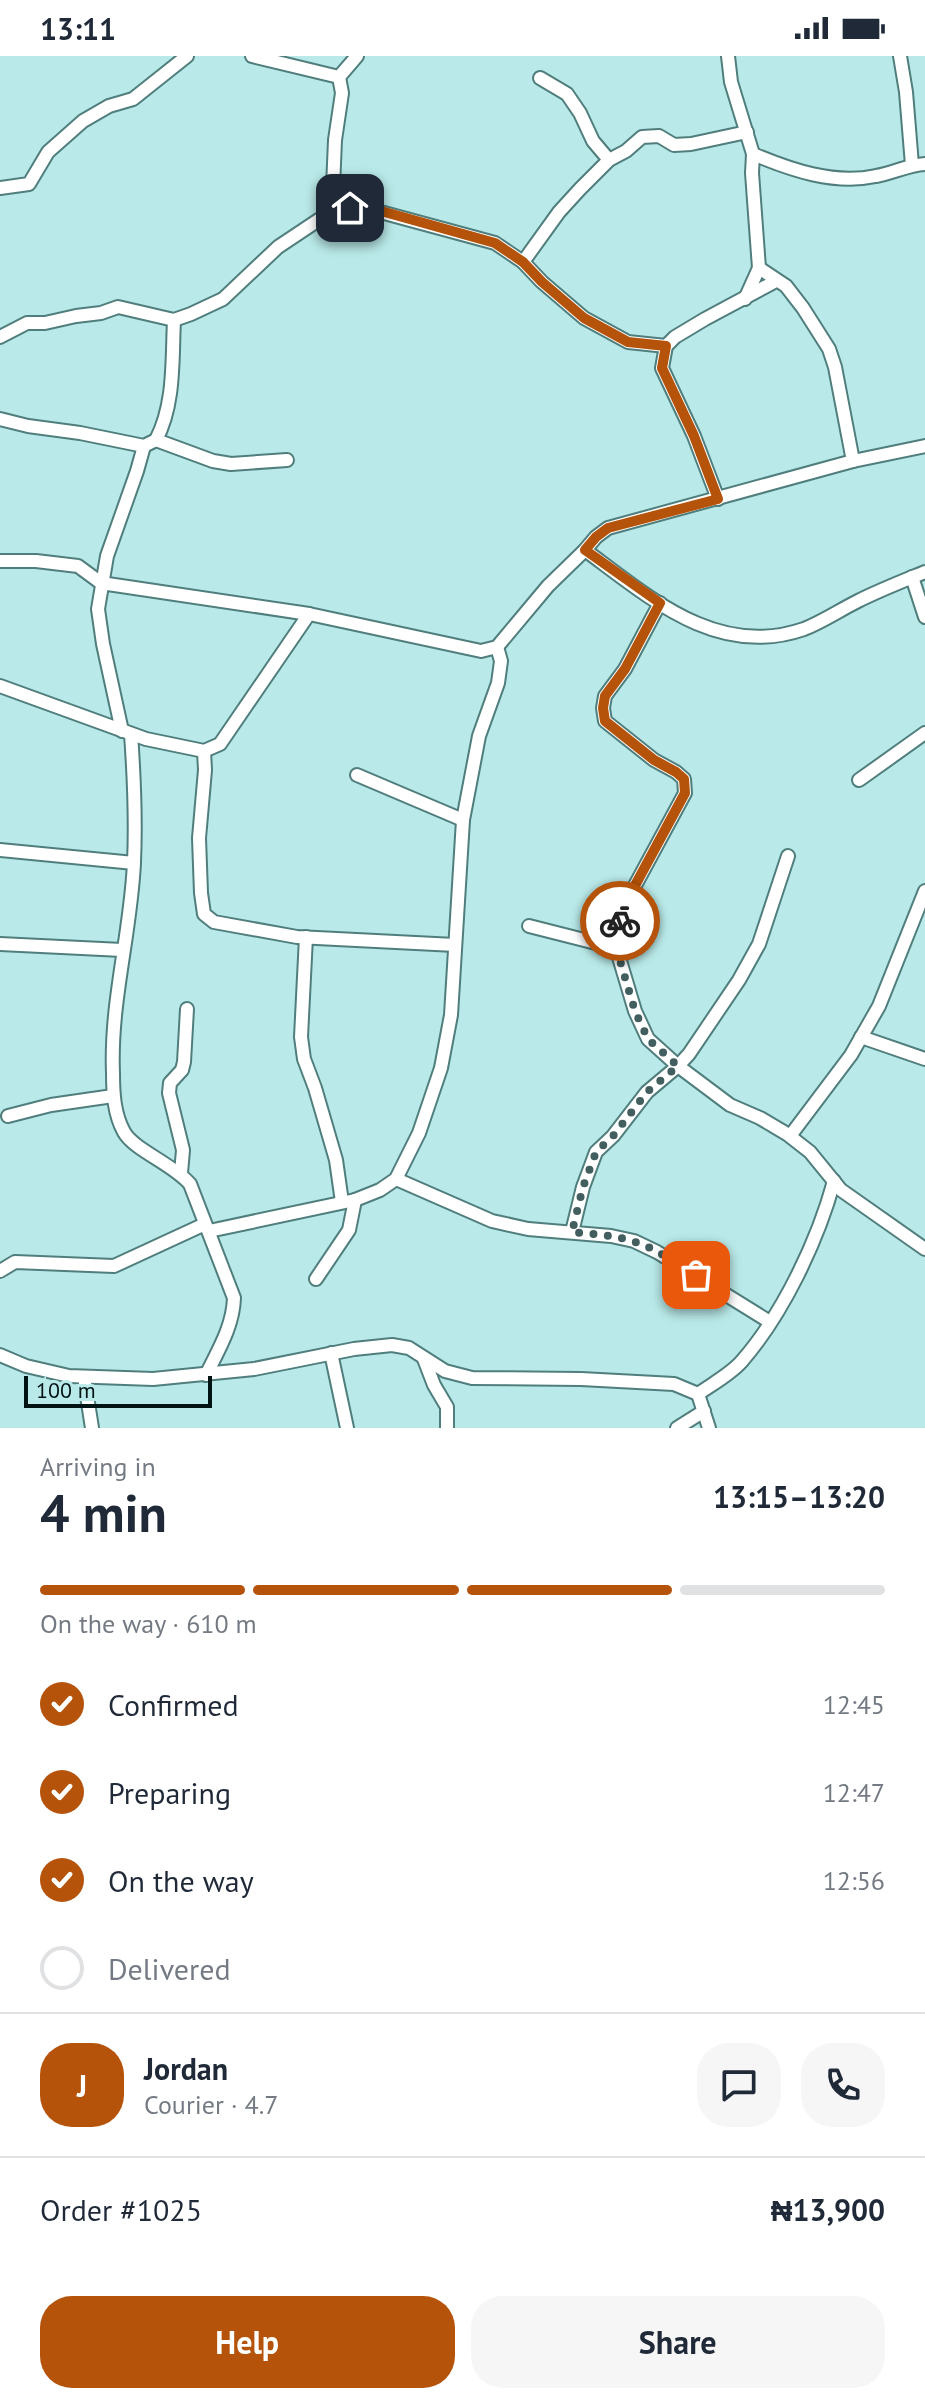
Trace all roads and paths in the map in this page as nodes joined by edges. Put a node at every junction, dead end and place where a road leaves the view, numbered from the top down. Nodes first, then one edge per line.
1 (187, 56) edge
2 (252, 56) edge
3 (357, 56) edge
4 (728, 56) edge
5 (900, 56) edge
6 (339, 77) junction
7 (540, 78) dead end
8 (747, 132) junction
9 (753, 154) junction
10 (609, 160) junction
11 (918, 164) edge
12 (0, 188) edge
13 (332, 211) junction
14 (523, 262) junction
15 (759, 268) junction
16 (776, 281) junction
17 (745, 299) junction
18 (174, 320) junction
19 (0, 337) edge
20 (666, 346) junction
21 (0, 419) edge
22 (150, 443) junction
23 (925, 446) edge
24 (287, 460) dead end
25 (853, 461) junction
26 (718, 499) junction
27 (585, 550) junction
28 (0, 561) edge
29 (925, 572) edge
30 (912, 577) junction
31 (101, 583) junction
32 (660, 603) junction
33 (309, 614) junction
34 (925, 617) edge
35 (497, 647) junction
36 (0, 686) edge
37 (126, 732) junction
38 (925, 733) edge
39 (204, 751) junction
40 (357, 775) dead end
41 (859, 780) dead end
42 (463, 820) junction
43 (0, 850) edge
44 (788, 856) dead end
45 (134, 863) junction
46 (925, 891) edge
47 (920, 918) edge
48 (529, 926) dead end
49 (306, 937) junction
50 (0, 944) edge
51 (455, 945) junction
52 (122, 950) junction
53 (618, 954) junction
54 (187, 1009) dead end
55 (861, 1037) junction
56 (925, 1059) edge
57 (678, 1066) junction
58 (113, 1096) junction
59 (8, 1116) dead end
60 (790, 1136) junction
61 (181, 1173) junction
62 (396, 1179) junction
63 (834, 1181) junction
64 (349, 1201) junction
65 (207, 1227) junction
66 (572, 1232) junction
67 (925, 1249) edge
68 (0, 1271) edge
69 (316, 1279) dead end
70 (770, 1322) junction
71 (331, 1353) junction
72 (0, 1355) edge
73 (424, 1359) junction
74 (206, 1375) junction
75 (84, 1377) junction
76 (698, 1394) junction
77 (704, 1411) junction
78 (92, 1428) edge
79 (347, 1428) edge
80 (447, 1428) edge
81 (677, 1428) edge
82 (709, 1428) edge

1 - 12 street
2 - 6 street
3 - 6 street
4 - 8 street
5 - 11 street
6 - 13 street
7 - 10 street
8 - 9 street
8 - 10 street
9 - 11 street
9 - 15 street
10 - 14 street
13 - 14 street
13 - 18 street
14 - 20 street
15 - 16 street
15 - 17 street
16 - 17 street
16 - 25 street
17 - 20 street
18 - 19 street
18 - 22 street
20 - 26 street
21 - 22 street
22 - 24 street
22 - 31 street
23 - 25 street
25 - 26 street
26 - 27 street
27 - 32 street
27 - 35 street
28 - 31 street
29 - 30 street
30 - 32 street
30 - 34 street
31 - 33 street
31 - 37 street
32 - 53 street
33 - 35 street
33 - 39 street
35 - 42 street
36 - 37 street
37 - 39 street
37 - 45 street
38 - 41 street
39 - 49 street
40 - 42 street
42 - 51 street
43 - 45 street
44 - 57 street
45 - 52 street
46 - 47 street
47 - 55 street
48 - 53 street
49 - 51 street
49 - 64 street
50 - 52 street
51 - 62 street
52 - 58 street
53 - 57 street
54 - 61 street
55 - 56 street
55 - 60 street
57 - 60 street
57 - 66 street
58 - 59 street
58 - 61 street
60 - 63 street
61 - 65 street
62 - 64 street
62 - 66 street
63 - 67 street
63 - 70 street
64 - 65 street
64 - 69 street
65 - 68 street
65 - 74 street
66 - 70 street
70 - 76 street
71 - 73 street
71 - 74 street
71 - 79 street
72 - 75 street
73 - 76 street
73 - 80 street
74 - 75 street
75 - 78 street
76 - 77 street
77 - 81 street
77 - 82 street

